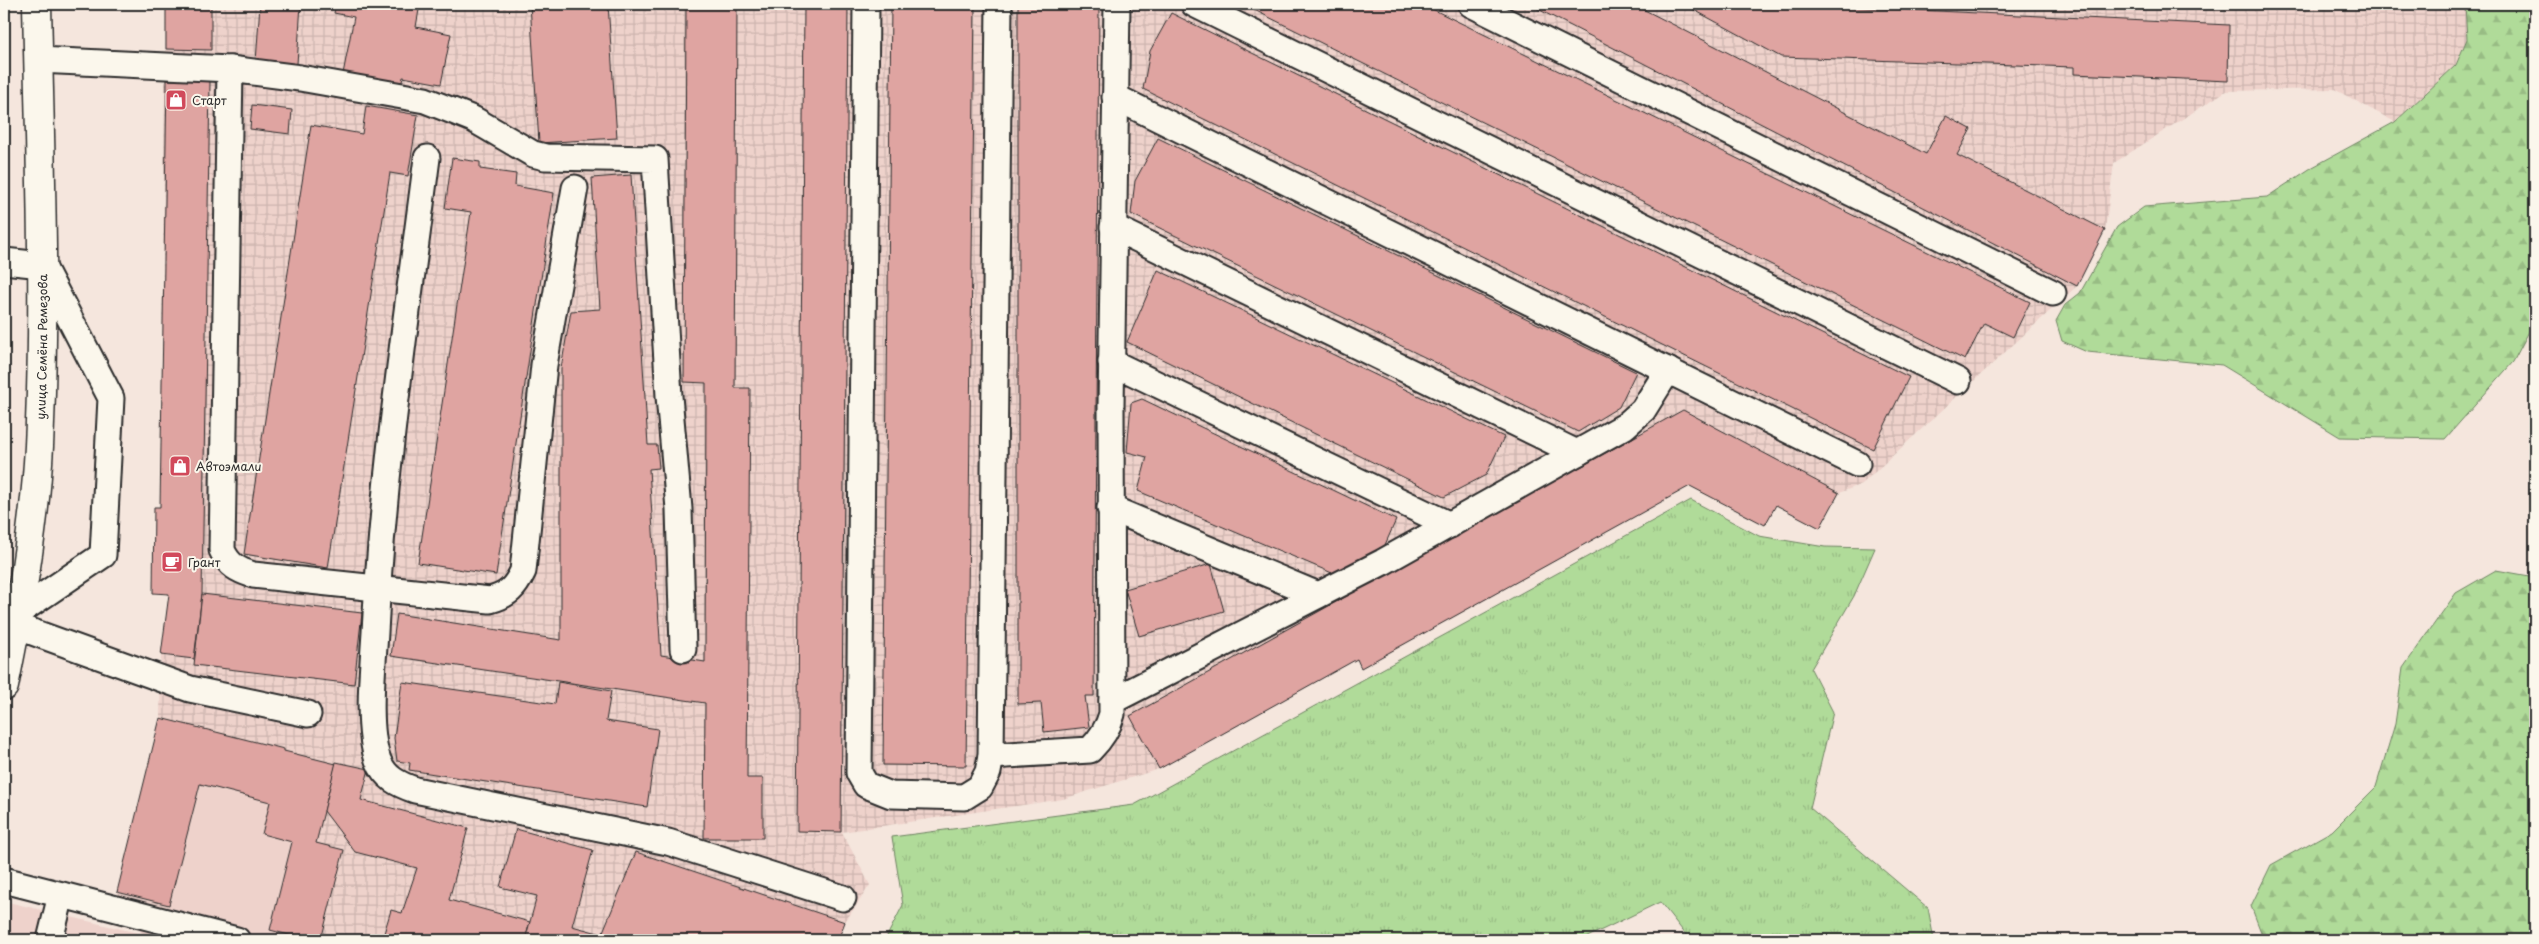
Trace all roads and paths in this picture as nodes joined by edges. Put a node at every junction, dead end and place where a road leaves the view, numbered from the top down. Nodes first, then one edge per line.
1 (37, 4) edge
2 (866, 4) edge
3 (999, 4) edge
4 (1116, 4) edge
5 (1194, 4) edge
6 (1471, 4) edge
7 (38, 60) junction
8 (230, 69) junction
9 (1115, 97) junction
10 (427, 158) dead end
11 (575, 188) dead end
12 (1113, 227) junction
13 (4, 261) edge
14 (42, 265) junction
15 (2053, 292) dead end
16 (1111, 362) junction
17 (1668, 370) junction
18 (1958, 381) dead end
19 (1577, 453) junction
20 (1857, 464) dead end
21 (1110, 508) junction
22 (1450, 525) junction
23 (377, 588) junction
24 (1318, 595) junction
25 (18, 619) junction
26 (683, 649) dead end
27 (4, 686) edge
28 (1112, 701) junction
29 (308, 714) dead end
30 (991, 756) junction
31 (4, 880) edge
32 (61, 895) junction
33 (843, 898) dead end
34 (50, 940) edge
35 (237, 940) edge

1 - 7 main road, улица Семёна Ремезова
2 - 30 lane
3 - 30 lane
4 - 9 lane
5 - 18 lane
6 - 15 lane
7 - 8 lane
7 - 14 main road, улица Семёна Ремезова
8 - 23 lane
8 - 26 lane
9 - 12 lane
9 - 17 lane
10 - 23 lane
11 - 23 lane
12 - 16 lane
12 - 19 lane
13 - 14 lane
14 - 25 main road, улица Семёна Ремезова
14 - 25 lane
16 - 21 lane
16 - 22 lane
17 - 19 lane
17 - 20 lane
19 - 22 lane
21 - 24 lane
21 - 28 lane
22 - 24 lane
23 - 33 lane
24 - 28 lane
25 - 27 main road, улица Семёна Ремезова
25 - 29 lane
28 - 30 lane
31 - 32 lane
32 - 34 lane
32 - 35 lane

